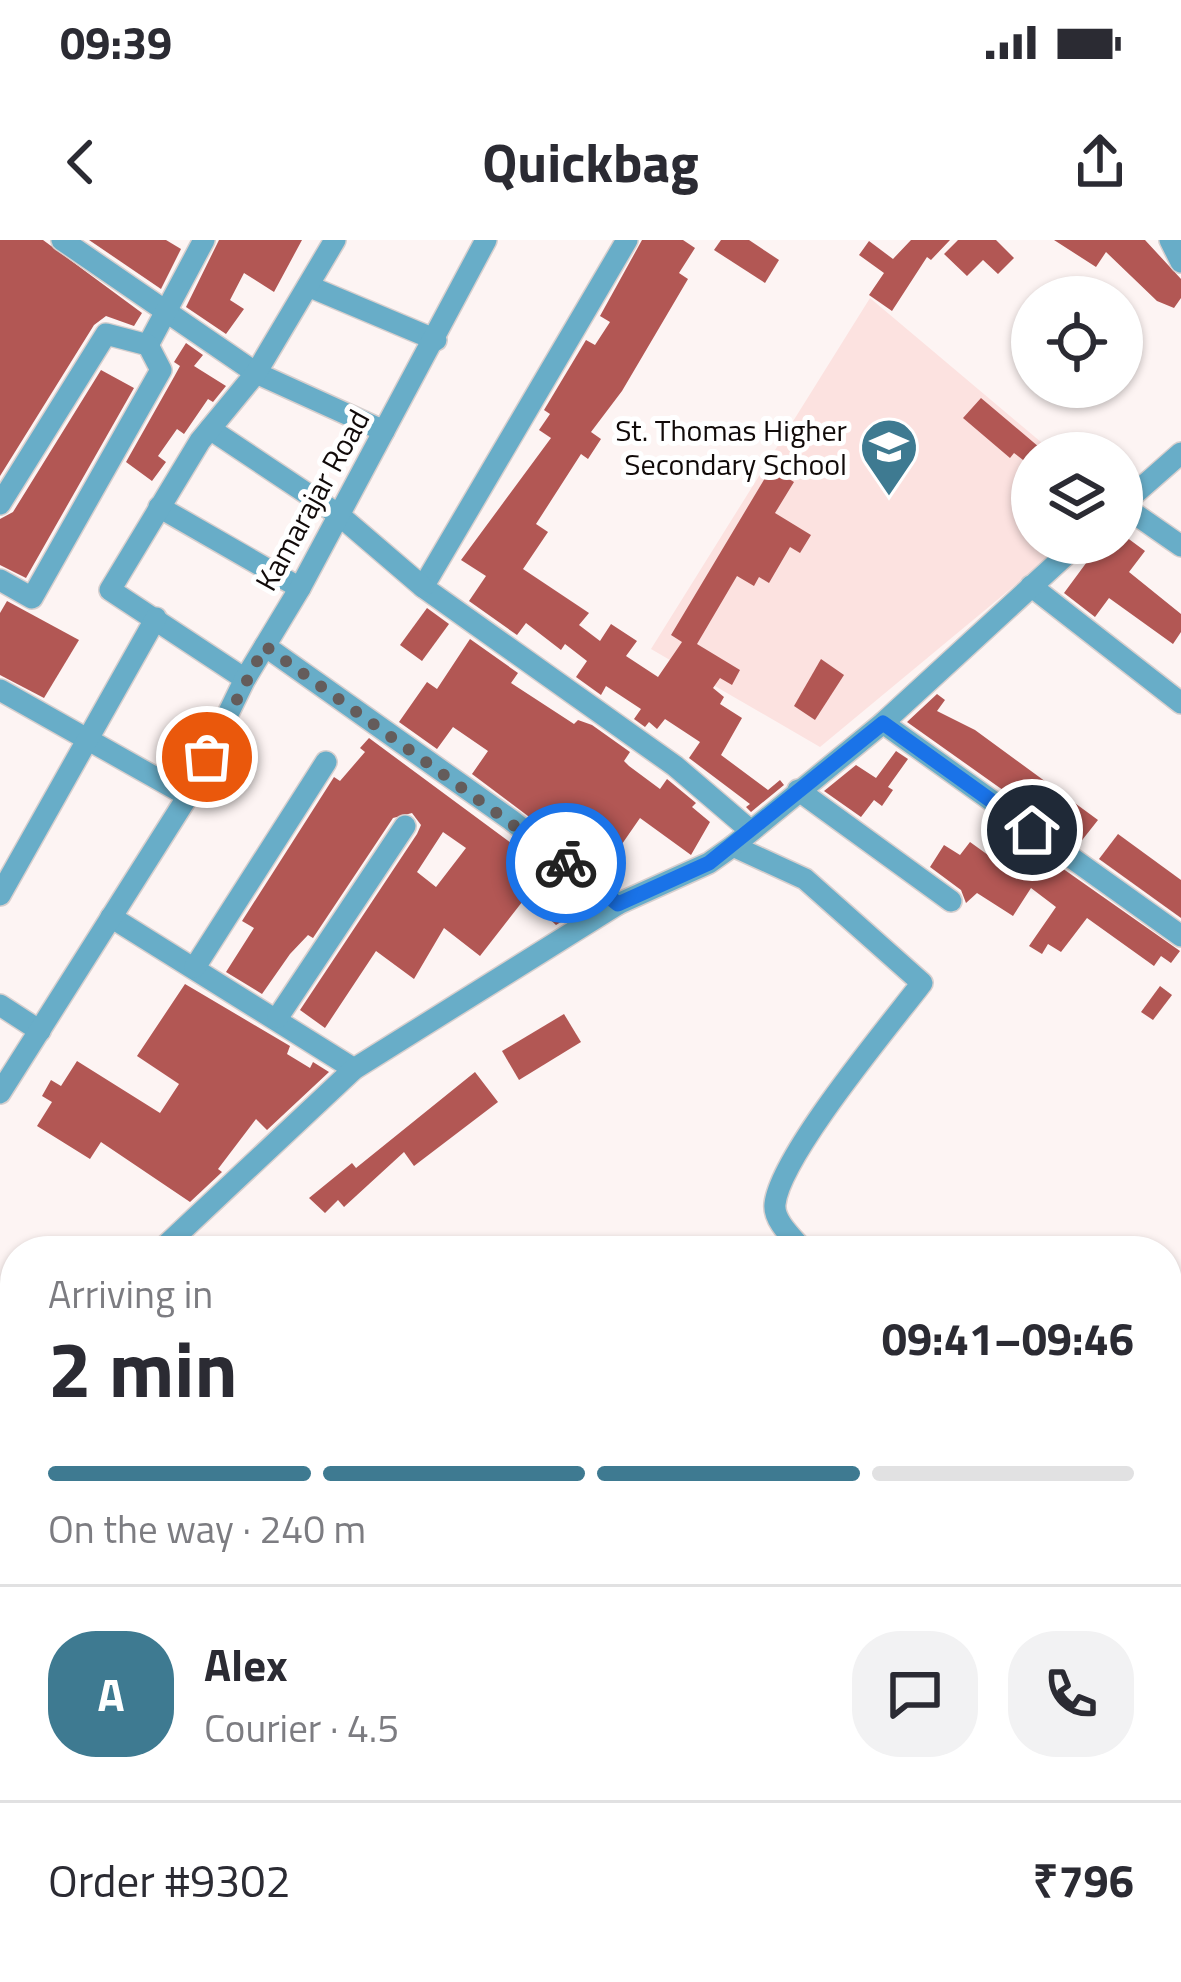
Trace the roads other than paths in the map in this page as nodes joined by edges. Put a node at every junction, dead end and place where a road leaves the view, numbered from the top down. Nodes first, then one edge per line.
1 (62, 240) edge
2 (203, 240) edge
3 (334, 240) edge
4 (627, 240) edge
5 (1170, 240) edge
6 (476, 243) edge
7 (1181, 262) edge
8 (308, 286) junction
9 (165, 311) junction
10 (436, 340) junction
11 (148, 345) junction
12 (256, 373) junction
13 (210, 429) junction
14 (385, 431) junction
15 (1176, 466) edge
16 (0, 504) edge
17 (159, 507) junction
18 (339, 515) junction
19 (1181, 546) edge
20 (1055, 564) edge
21 (0, 580) edge
22 (423, 586) junction
23 (1030, 586) junction
24 (300, 589) junction
25 (156, 618) junction
26 (265, 646) junction
27 (245, 679) junction
28 (0, 690) edge
29 (1181, 703) edge
30 (883, 723) junction
31 (86, 741) junction
32 (326, 762) dead end
33 (798, 790) junction
34 (188, 796) junction
35 (405, 826) dead end
36 (742, 838) junction
37 (4, 880) edge
38 (951, 901) dead end
39 (618, 904) junction
40 (111, 917) junction
41 (1181, 935) edge
42 (195, 967) junction
43 (0, 1005) edge
44 (278, 1017) junction
45 (40, 1030) junction
46 (355, 1069) junction
47 (0, 1093) edge
48 (176, 1236) edge
49 (791, 1236) edge

1 - 9 street
2 - 9 street
3 - 8 street
4 - 22 street
5 - 7 street
6 - 10 street, Kamarajar Road
8 - 10 street
8 - 12 street
9 - 11 street
9 - 12 street
10 - 14 street, Kamarajar Road
11 - 16 street
11 - 21 street
12 - 13 street
12 - 14 street
13 - 17 street
13 - 18 street
14 - 18 street, Kamarajar Road
15 - 19 street
17 - 24 street
17 - 25 street
18 - 22 street
18 - 24 street, Kamarajar Road
20 - 23 street
22 - 36 street
23 - 29 street
23 - 30 street
24 - 26 street, Kamarajar Road
25 - 27 street
25 - 31 street
26 - 27 street, Kamarajar Road
26 - 39 street
27 - 34 street, Kamarajar Road
28 - 31 street
30 - 33 street
30 - 41 street
31 - 34 street
31 - 37 street
32 - 42 street
33 - 36 street
33 - 38 street
34 - 40 street, Kamarajar Road
35 - 44 street
36 - 39 street
36 - 49 street
39 - 46 street
40 - 42 street
40 - 45 street, Kamarajar Road
42 - 44 street
43 - 45 street
44 - 46 street
45 - 47 street, Kamarajar Road
46 - 48 street

